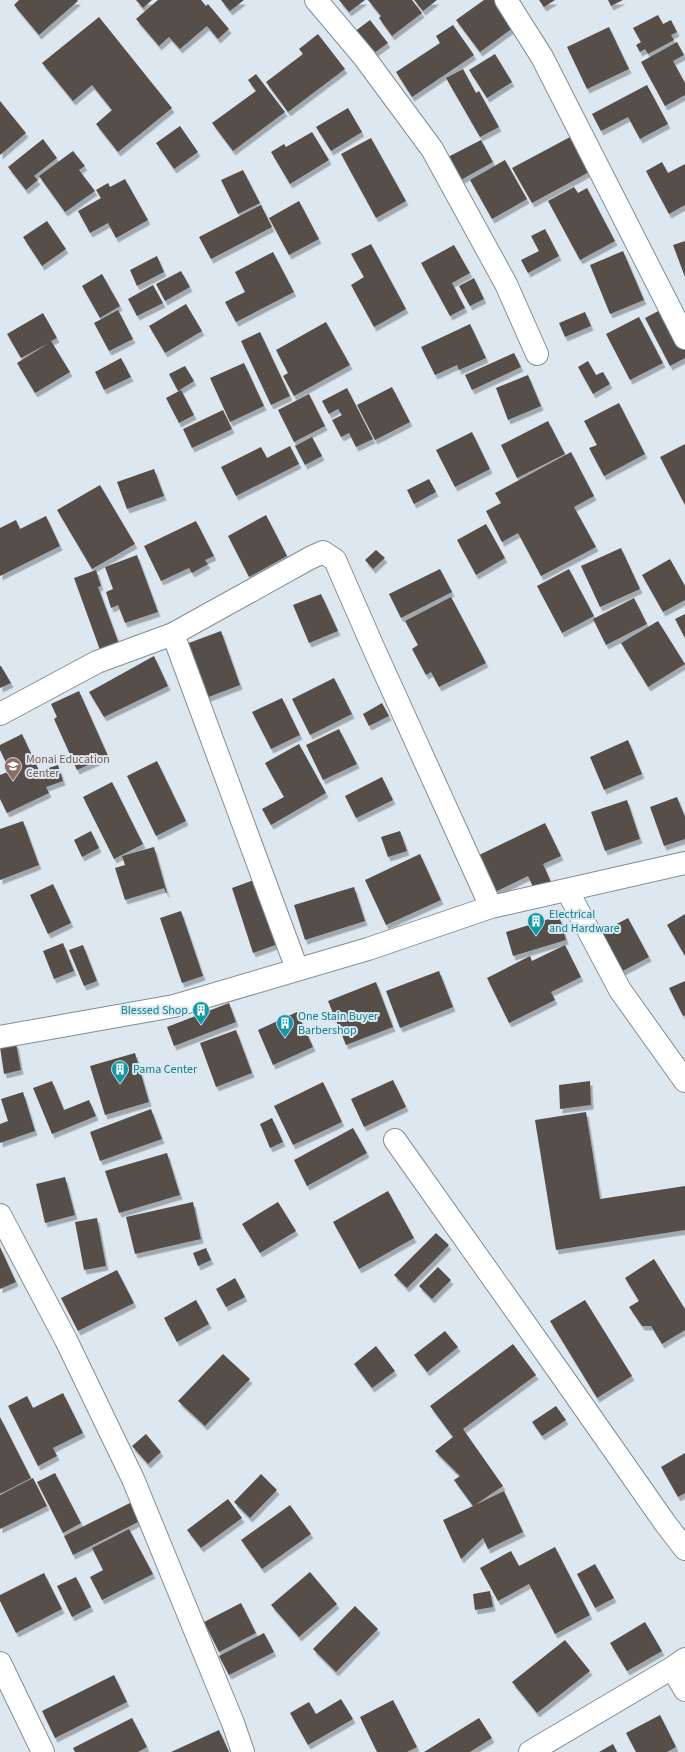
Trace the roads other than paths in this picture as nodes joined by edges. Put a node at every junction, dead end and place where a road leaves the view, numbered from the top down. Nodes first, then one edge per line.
1 (316, 0) edge
2 (506, 0) edge
3 (685, 338) edge
4 (537, 354) dead end
5 (173, 634) junction
6 (0, 714) edge
7 (685, 863) edge
8 (567, 890) junction
9 (491, 907) junction
10 (297, 969) junction
11 (0, 1037) edge
12 (685, 1081) edge
13 (395, 1140) dead end
14 (0, 1215) edge
15 (685, 1549) edge
16 (0, 1663) edge
17 (678, 1664) edge
18 (685, 1690) edge
19 (43, 1752) edge
20 (243, 1752) edge
21 (530, 1752) edge

1 - 4 street
2 - 3 street
5 - 6 street
5 - 9 street
5 - 10 street
7 - 8 street
8 - 9 street
8 - 12 street
9 - 10 street
10 - 11 street
13 - 15 street
14 - 20 street
16 - 19 street
17 - 18 street
17 - 21 street

